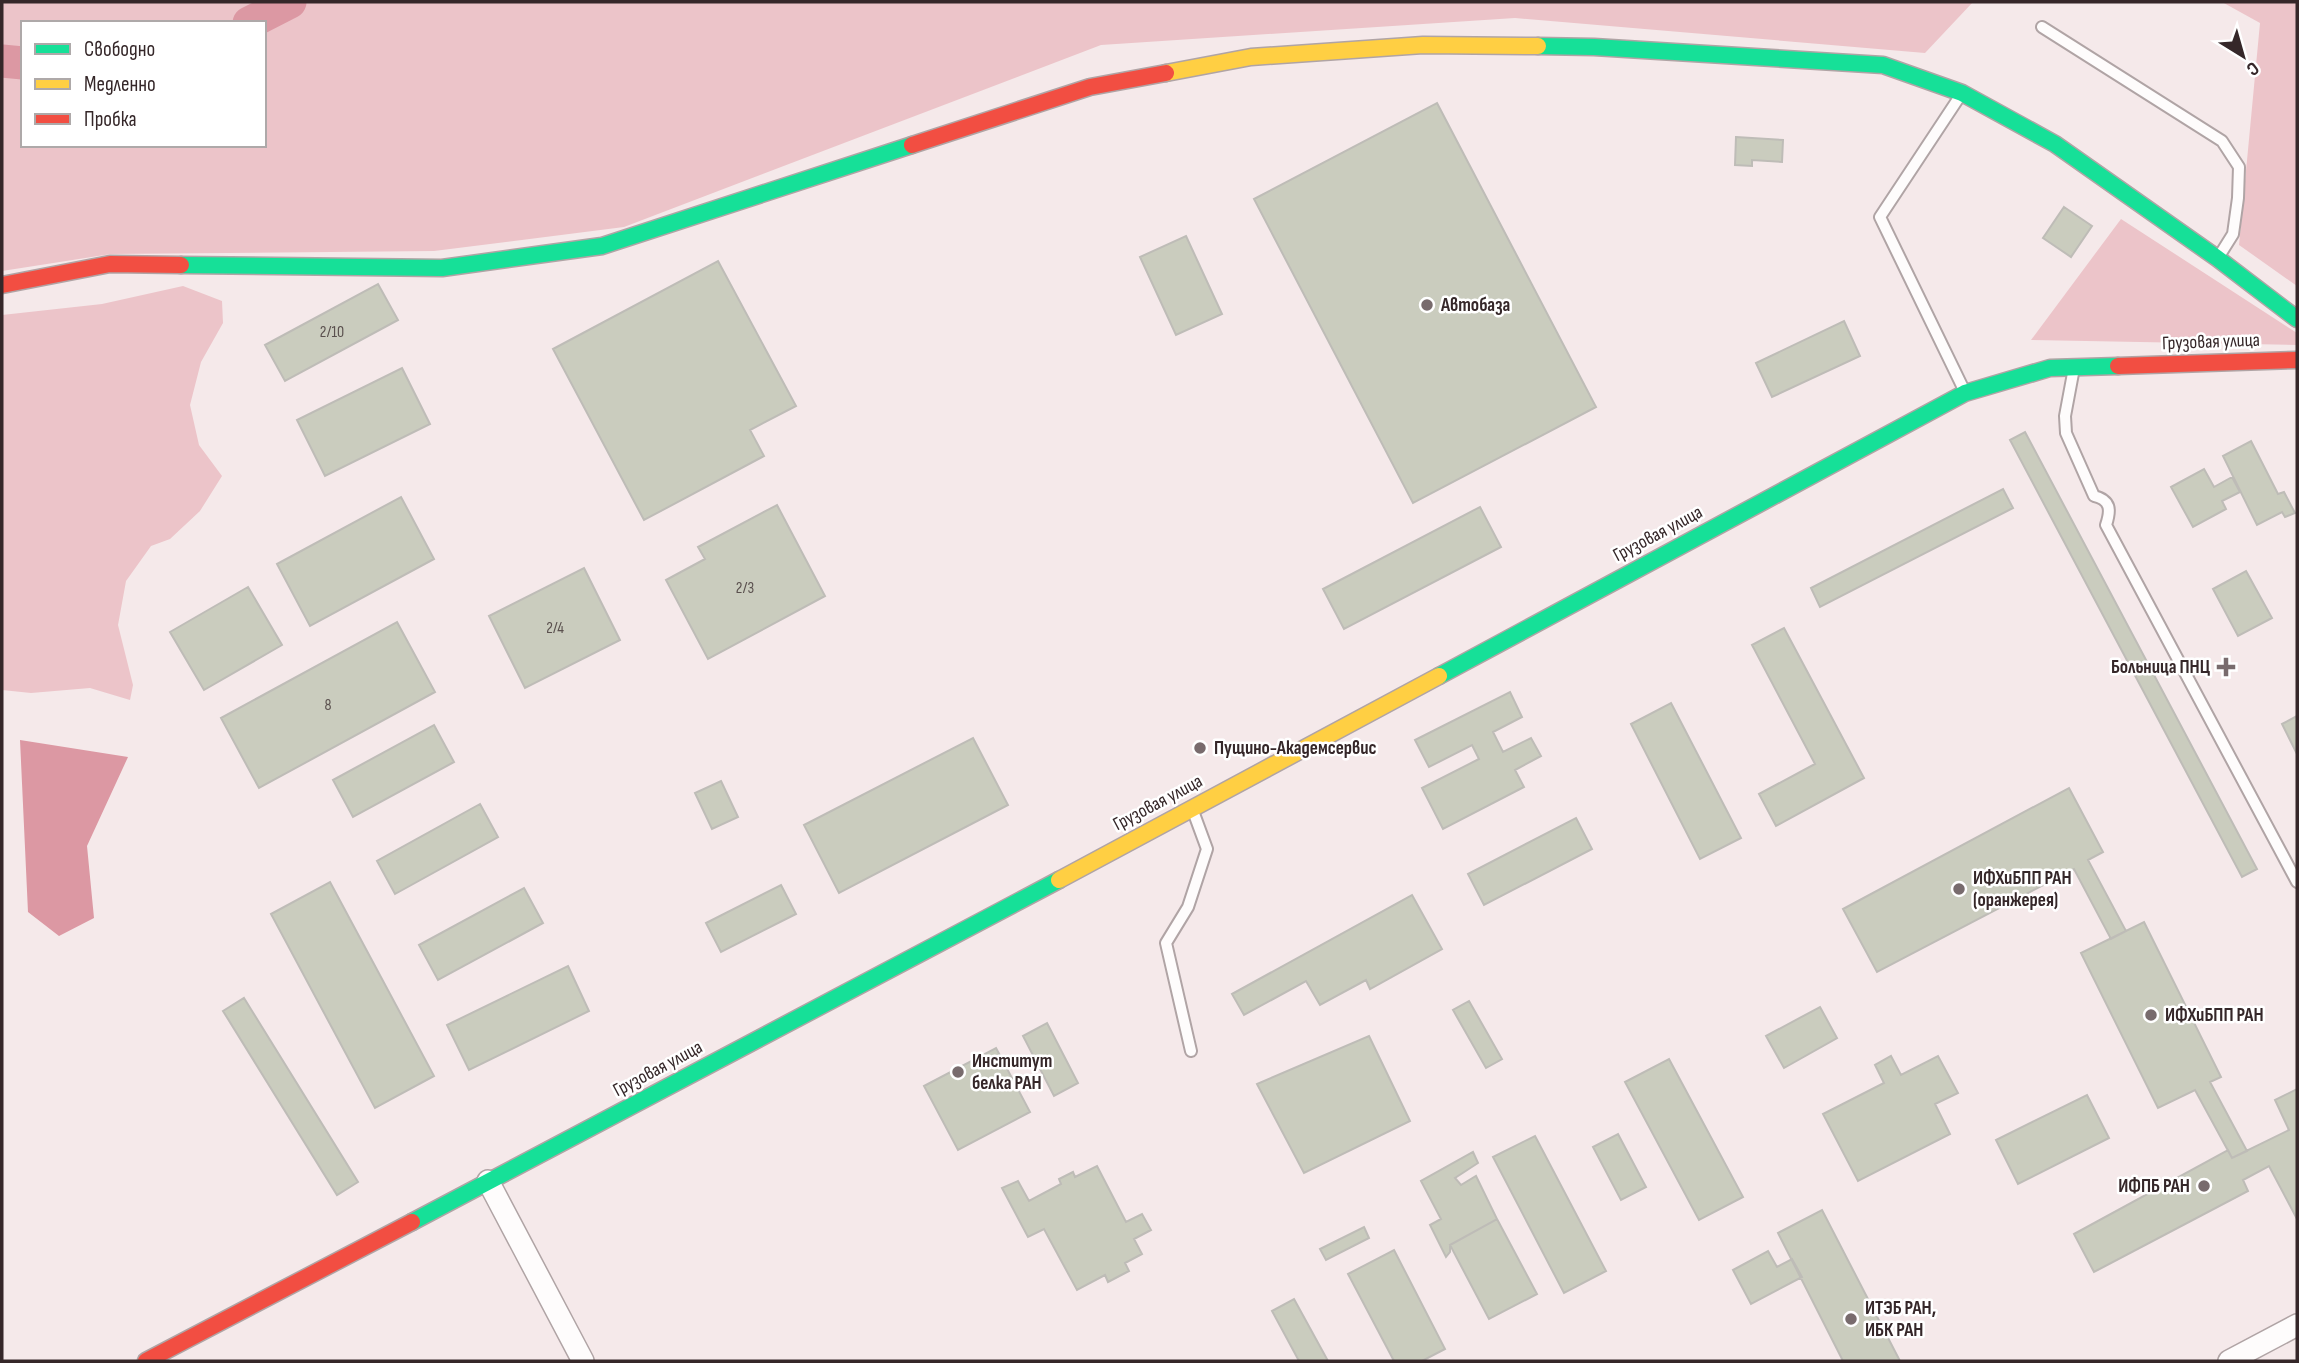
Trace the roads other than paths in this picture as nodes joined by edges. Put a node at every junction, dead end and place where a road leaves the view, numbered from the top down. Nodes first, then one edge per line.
1 (2042, 27) dead end
2 (1962, 93) junction
3 (2217, 258) junction
4 (2, 285) edge
5 (2297, 319) edge
6 (2297, 360) edge
7 (2075, 367) junction
8 (1965, 393) junction
9 (1192, 809) junction
10 (2297, 882) edge
11 (1191, 1051) dead end
12 (488, 1181) junction
13 (2297, 1325) edge
14 (579, 1360) edge
15 (146, 1361) edge
16 (2229, 1361) edge

1 - 3 lane
2 - 3 street
2 - 4 street
2 - 8 lane
3 - 5 street
6 - 7 street, Грузовая улица
7 - 8 street, Грузовая улица
7 - 10 lane
8 - 9 street, Грузовая улица
9 - 11 lane
9 - 12 street, Грузовая улица
12 - 14 street
12 - 15 street, Грузовая улица
13 - 16 street

